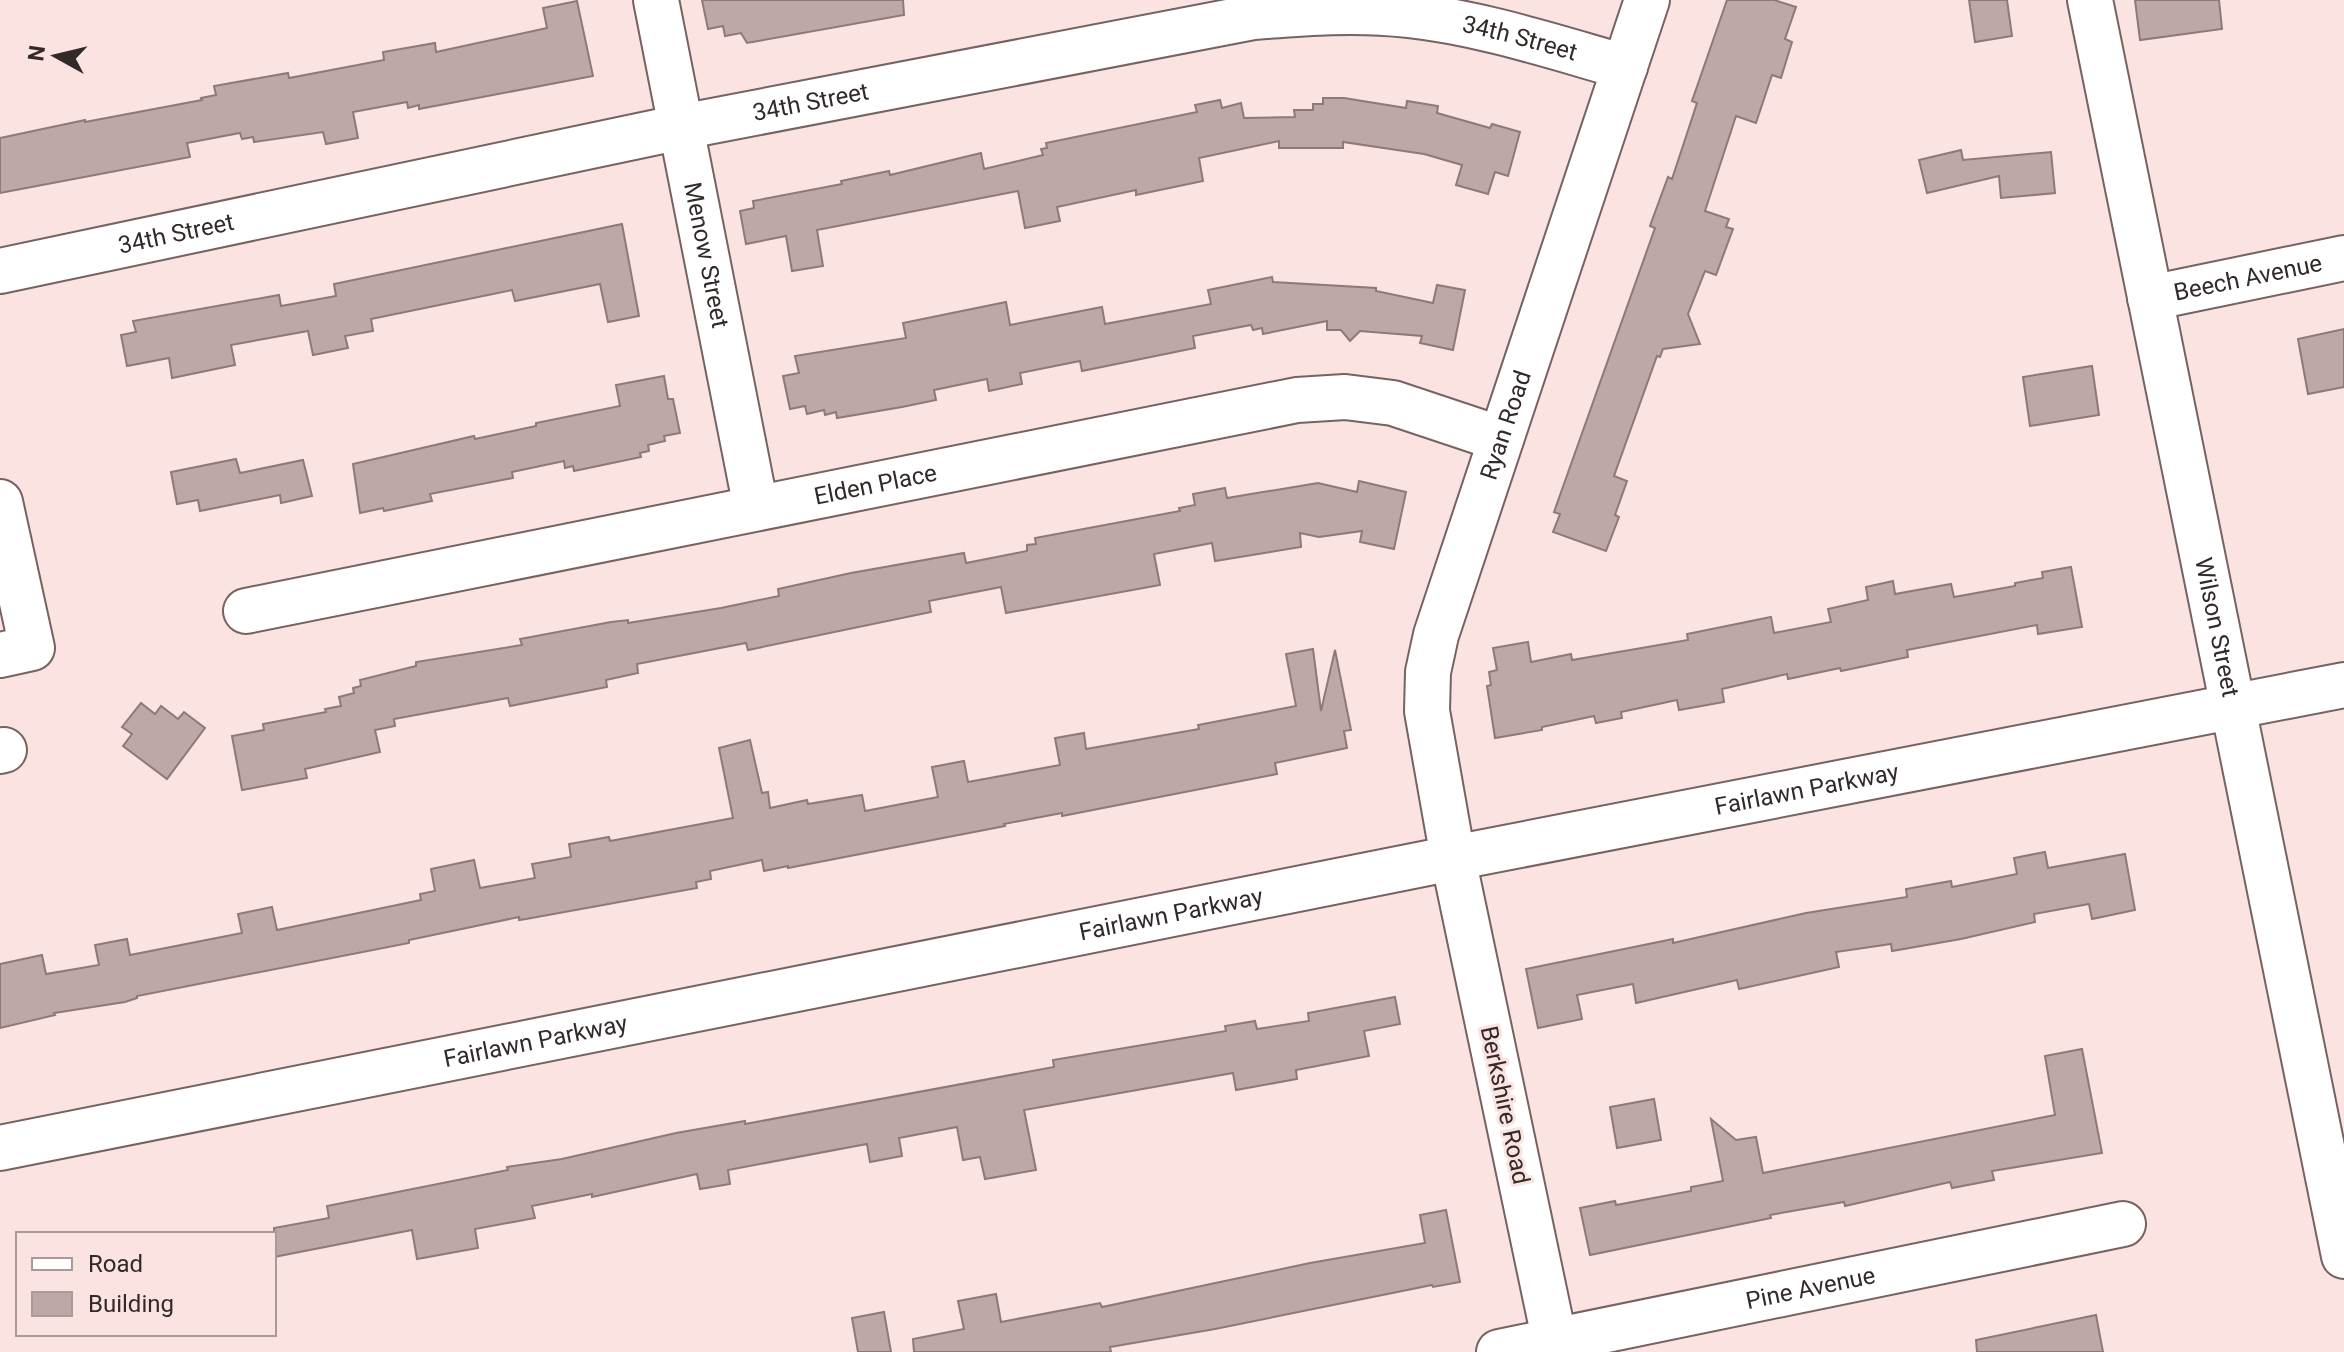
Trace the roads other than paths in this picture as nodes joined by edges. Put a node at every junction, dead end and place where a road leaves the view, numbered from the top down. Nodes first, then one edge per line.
1 (656, 0) edge
2 (1647, 0) edge
3 (2090, 0) edge
4 (1625, 67) junction
5 (681, 127) junction
6 (2344, 258) edge
7 (0, 271) edge
8 (2150, 298) junction
9 (1501, 439) junction
10 (0, 502) edge
11 (756, 508) junction
12 (246, 611) dead end
13 (0, 655) edge
14 (2344, 685) edge
15 (2233, 707) junction
16 (1453, 858) junction
17 (0, 1148) edge
18 (2337, 1186) edge
19 (2123, 1224) dead end
20 (2344, 1256) edge
21 (1556, 1346) edge
22 (1499, 1352) edge

1 - 5 street, Menow Street
2 - 4 street, Ryan Road
3 - 8 street, Wilson Street
4 - 5 street, 34th Street
4 - 9 street, Ryan Road
5 - 7 street, 34th Street
5 - 11 street, Menow Street
6 - 8 street, Beech Avenue
8 - 15 street, Wilson Street
9 - 11 street, Elden Place
9 - 16 street, Ryan Road
10 - 13 street
11 - 12 street, Elden Place
14 - 15 street, Fairlawn Parkway
15 - 16 street, Fairlawn Parkway
15 - 18 street, Wilson Street
16 - 17 street, Fairlawn Parkway
16 - 21 street, Berkshire Road
18 - 20 street, Wilson Street
19 - 21 street, Pine Avenue
21 - 22 street, Pine Avenue

